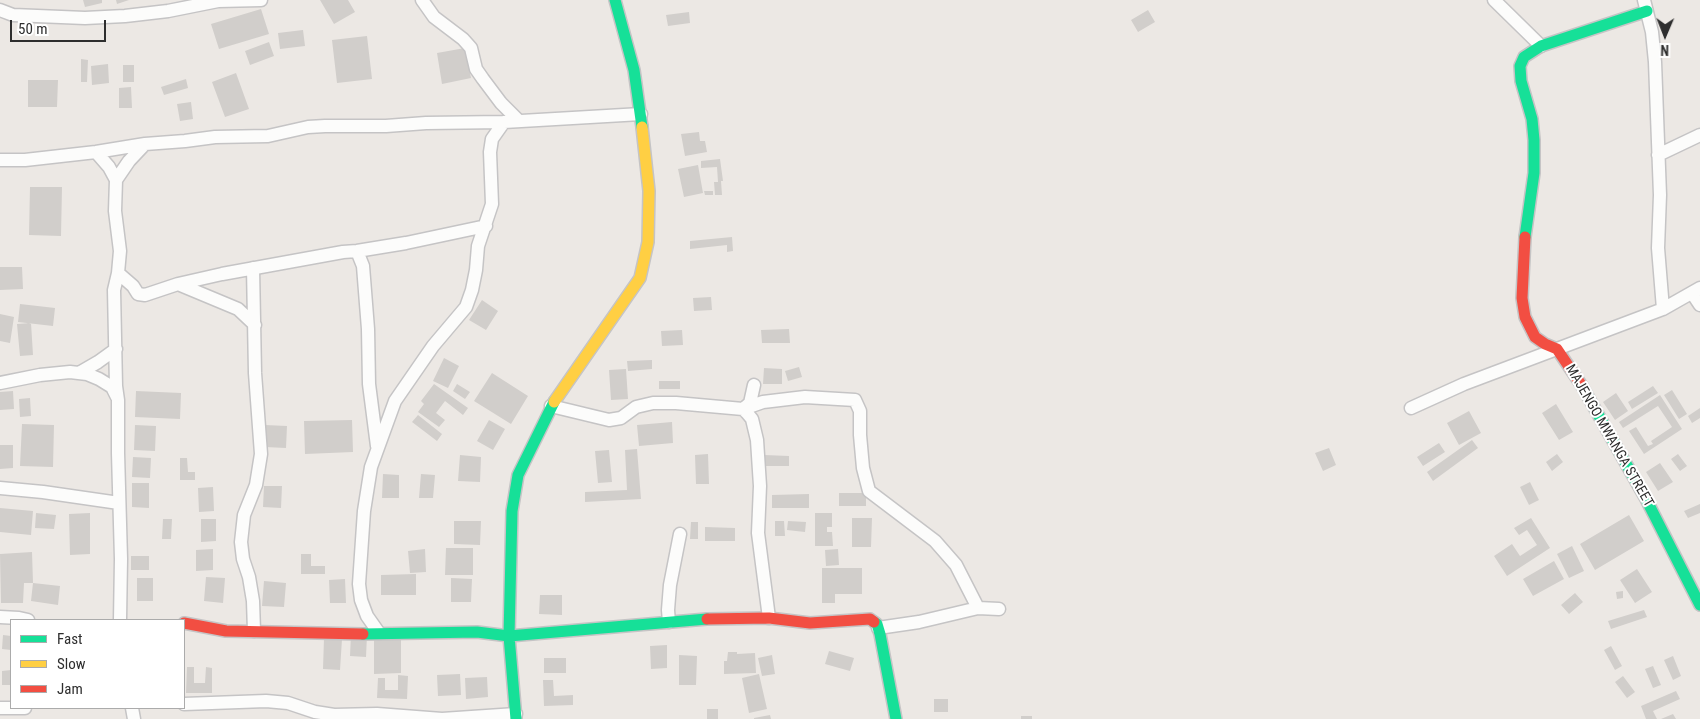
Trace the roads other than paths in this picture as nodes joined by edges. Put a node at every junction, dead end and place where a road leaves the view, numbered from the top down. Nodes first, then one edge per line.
1 (261, 0) edge
2 (422, 0) edge
3 (615, 0) edge
4 (1494, 0) edge
5 (218, 1) edge
6 (1645, 6) edge
7 (0, 10) edge
8 (1540, 46) junction
9 (641, 114) junction
10 (520, 121) junction
11 (504, 122) junction
12 (1700, 135) edge
13 (145, 144) junction
14 (96, 152) junction
15 (1658, 155) junction
16 (0, 160) edge
17 (116, 180) junction
18 (486, 226) junction
19 (357, 251) junction
20 (253, 268) junction
21 (118, 273) junction
22 (178, 284) junction
23 (1696, 291) edge
24 (1700, 305) edge
25 (1663, 309) junction
26 (255, 325) junction
27 (1557, 349) junction
28 (116, 350) junction
29 (79, 373) junction
30 (0, 383) edge
31 (754, 385) dead end
32 (118, 400) junction
33 (551, 406) junction
34 (1411, 408) dead end
35 (743, 410) junction
36 (377, 448) junction
37 (0, 488) edge
38 (119, 503) junction
39 (680, 534) dead end
40 (1700, 605) edge
41 (978, 608) junction
42 (1000, 608) dead end
43 (0, 617) edge
44 (769, 618) junction
45 (24, 619) edge
46 (120, 619) edge
47 (670, 622) junction
48 (185, 623) edge
49 (878, 628) junction
50 (254, 631) junction
51 (379, 633) junction
52 (509, 636) junction
53 (185, 704) edge
54 (516, 717) edge
55 (896, 719) edge

1 - 5 street
2 - 10 street
3 - 9 street
4 - 8 street
5 - 7 street
6 - 8 street, MAJENGO MWANGA STREET
6 - 15 street
8 - 27 street, MAJENGO MWANGA STREET
9 - 10 street
9 - 33 street
10 - 11 street
11 - 13 street
11 - 18 street
12 - 15 street
13 - 14 street
13 - 17 street
14 - 16 street
14 - 17 street
15 - 25 street
17 - 21 street
18 - 19 street
18 - 36 street
19 - 20 street
19 - 36 street
20 - 22 street
20 - 26 street
21 - 22 street
21 - 28 street
22 - 26 street
23 - 24 street
23 - 25 street
25 - 27 street
26 - 50 street
27 - 34 street
27 - 40 street, MAJENGO MWANGA STREET
28 - 29 street
28 - 32 street
29 - 30 street
29 - 32 street
31 - 35 street
32 - 38 street
33 - 35 street
33 - 52 street
35 - 41 street
35 - 44 street
36 - 51 street
37 - 38 street
38 - 46 street
39 - 47 street
41 - 42 street
41 - 49 street
43 - 45 street
44 - 47 street
44 - 49 street
47 - 52 street
48 - 50 street
49 - 55 street
50 - 51 street
51 - 52 street
52 - 54 street
53 - 54 street

